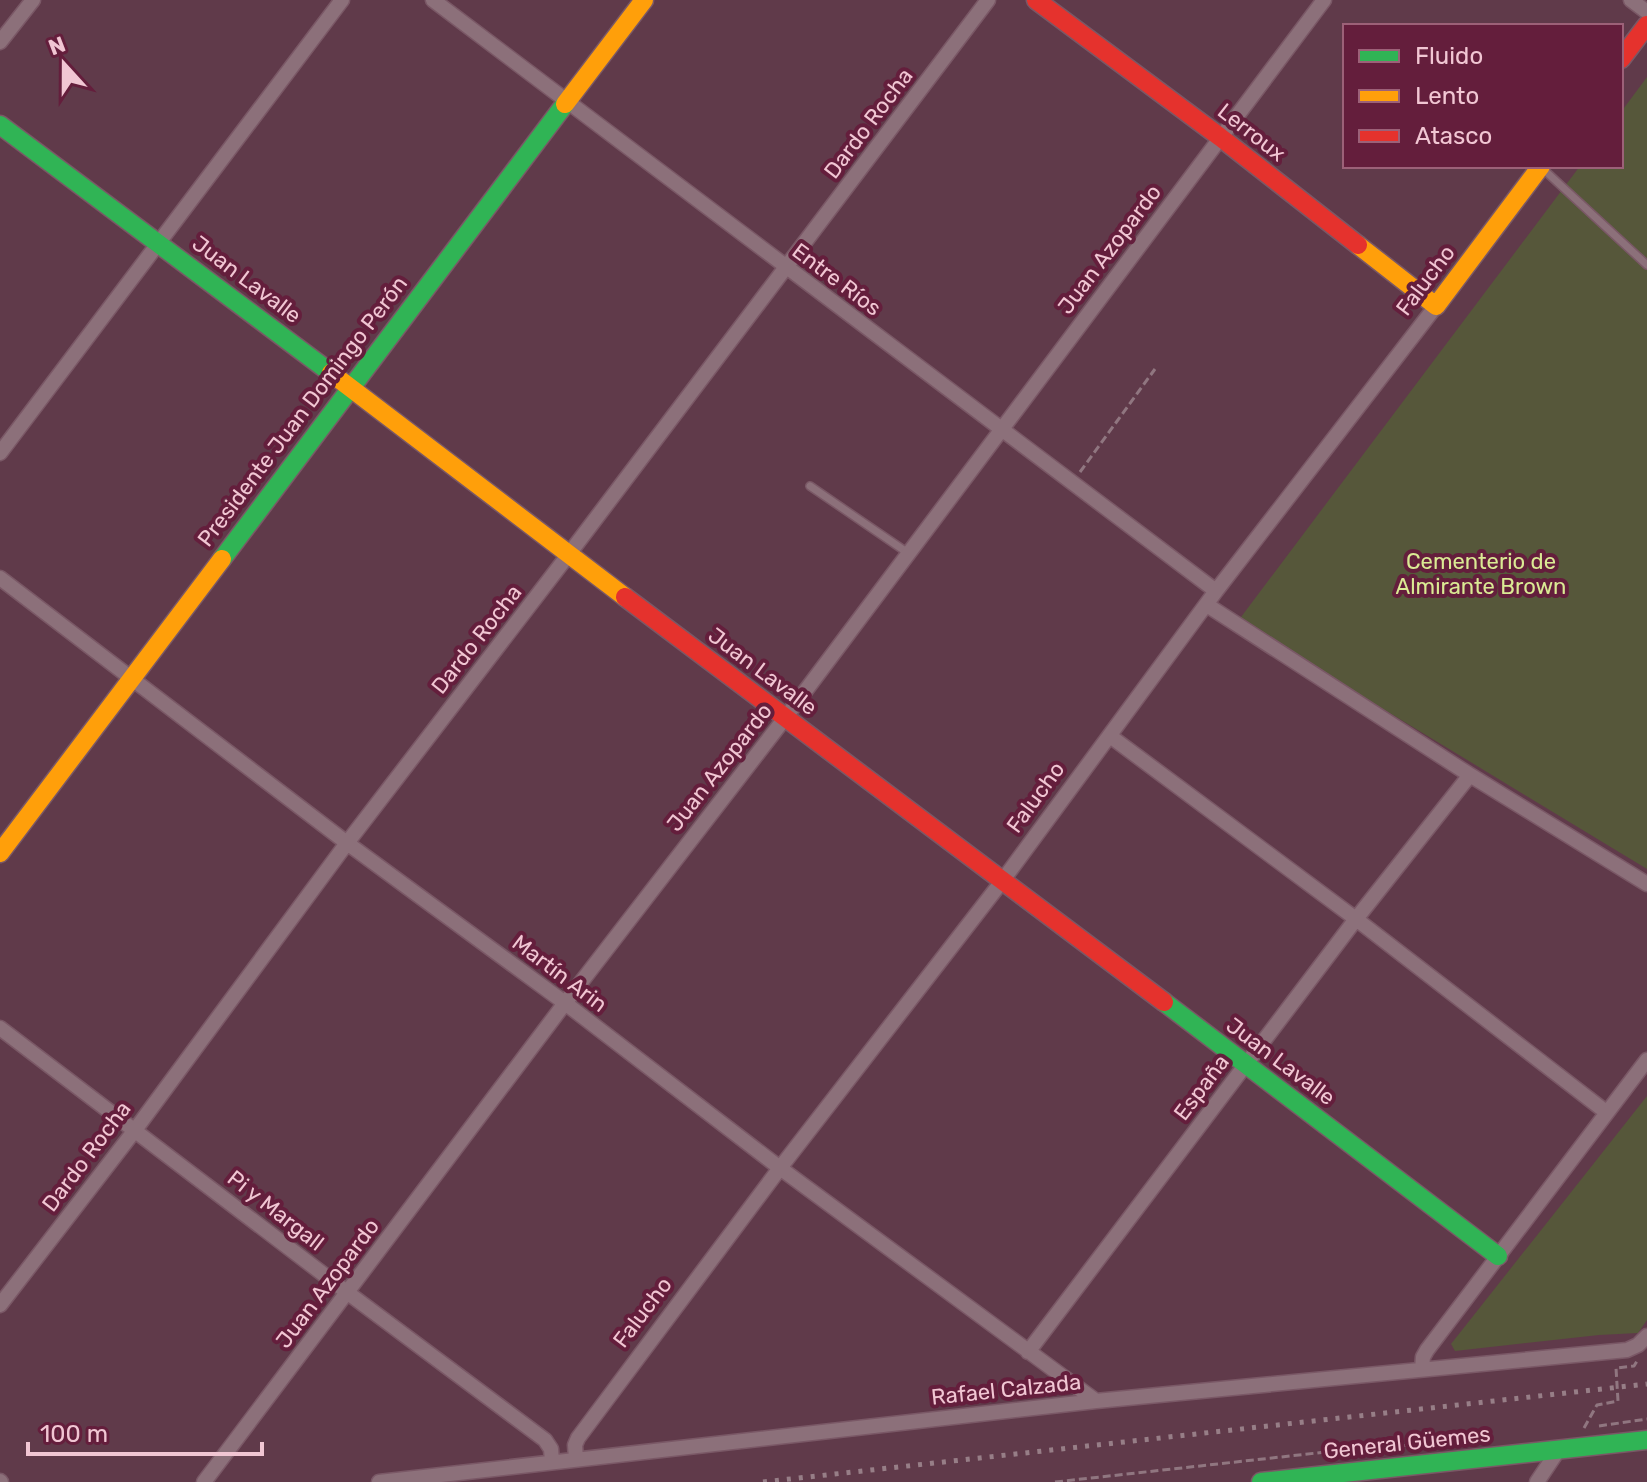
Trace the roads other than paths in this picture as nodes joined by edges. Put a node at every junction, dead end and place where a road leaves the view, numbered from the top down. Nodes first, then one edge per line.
1 (33, 0) edge
2 (342, 0) edge
3 (433, 0) edge
4 (644, 0) edge
5 (988, 0) edge
6 (1036, 0) edge
7 (1324, 0) edge
8 (1631, 0) edge
9 (1647, 12) edge
10 (1647, 25) edge
11 (0, 42) edge
12 (1623, 56) edge
13 (567, 102) junction
14 (0, 125) edge
15 (1220, 137) junction
16 (1539, 168) edge
17 (1542, 168) edge
18 (158, 242) junction
19 (1647, 265) edge
20 (785, 268) junction
21 (1436, 306) junction
22 (350, 387) junction
23 (1001, 429) junction
24 (0, 453) edge
25 (810, 486) dead end
26 (908, 553) junction
27 (569, 554) junction
28 (0, 578) edge
29 (1216, 591) junction
30 (1207, 605) junction
31 (131, 678) junction
32 (785, 718) junction
33 (1110, 736) junction
34 (1470, 775) junction
35 (347, 843) junction
36 (0, 853) edge
37 (1003, 880) junction
38 (1647, 884) edge
39 (1356, 919) junction
40 (565, 1003) junction
41 (0, 1028) edge
42 (1647, 1060) edge
43 (1247, 1064) junction
44 (1606, 1112) junction
45 (135, 1130) junction
46 (780, 1168) junction
47 (1498, 1256) junction
48 (348, 1293) junction
49 (0, 1305) edge
50 (1641, 1347) edge
51 (1028, 1352) junction
52 (1422, 1369) junction
53 (1096, 1401) junction
54 (1647, 1440) edge
55 (1559, 1449) junction
56 (576, 1459) junction
57 (552, 1462) junction
58 (1306, 1480) edge
59 (204, 1482) edge
60 (379, 1482) edge
61 (1261, 1482) edge
62 (1537, 1482) edge

1 - 11 street
2 - 18 street
3 - 13 street, Entre Ríos
4 - 13 street, Presidente Juan Domingo Perón
5 - 20 street, Dardo Rocha
6 - 15 street, Lerroux
7 - 15 street, Juan Azopardo
8 - 9 street
10 - 12 street
13 - 20 street, Entre Ríos
13 - 22 street, Presidente Juan Domingo Perón
14 - 18 street, Juan Lavalle
15 - 21 street, Lerroux
15 - 23 street, Juan Azopardo
16 - 21 street, Falucho
17 - 19 lane
18 - 22 street, Juan Lavalle
18 - 24 street
20 - 23 street, Entre Ríos
20 - 27 street, Dardo Rocha
21 - 29 street, Falucho
22 - 27 street, Juan Lavalle
22 - 31 street, Presidente Juan Domingo Perón
23 - 26 street, Juan Azopardo
23 - 29 street, Entre Ríos
25 - 26 lane
26 - 32 street, Juan Azopardo
27 - 32 street, Juan Lavalle
27 - 35 street, Dardo Rocha
28 - 31 street, Martín Arin
29 - 30 street, Falucho
30 - 33 street, Falucho
30 - 34 street
31 - 35 street, Martín Arin
31 - 36 street, Presidente Juan Domingo Perón
32 - 37 street, Juan Lavalle
32 - 40 street, Juan Azopardo
33 - 37 street, Falucho
33 - 39 street
34 - 38 street
34 - 39 street, España
35 - 40 street, Martín Arin
35 - 45 street, Dardo Rocha
37 - 43 street, Juan Lavalle
37 - 46 street, Falucho
39 - 43 street, España
39 - 44 street
40 - 46 street, Martín Arin
40 - 48 street, Juan Azopardo
41 - 45 street, Pi y Margall
42 - 44 street
43 - 47 street, Juan Lavalle
43 - 51 street, España
44 - 47 street
45 - 48 street, Pi y Margall
45 - 49 street, Dardo Rocha
46 - 51 street, Martín Arin
46 - 56 street, Falucho
47 - 52 street
48 - 57 street, Pi y Margall
48 - 59 street, Juan Azopardo
50 - 52 street, Rafael Calzada
51 - 53 street, Martín Arin
52 - 53 street, Rafael Calzada
53 - 56 street, Rafael Calzada
54 - 55 street, General Güemes
55 - 58 street, General Güemes
55 - 62 street
56 - 57 street, Rafael Calzada
57 - 60 street, Rafael Calzada
58 - 61 street, General Güemes

